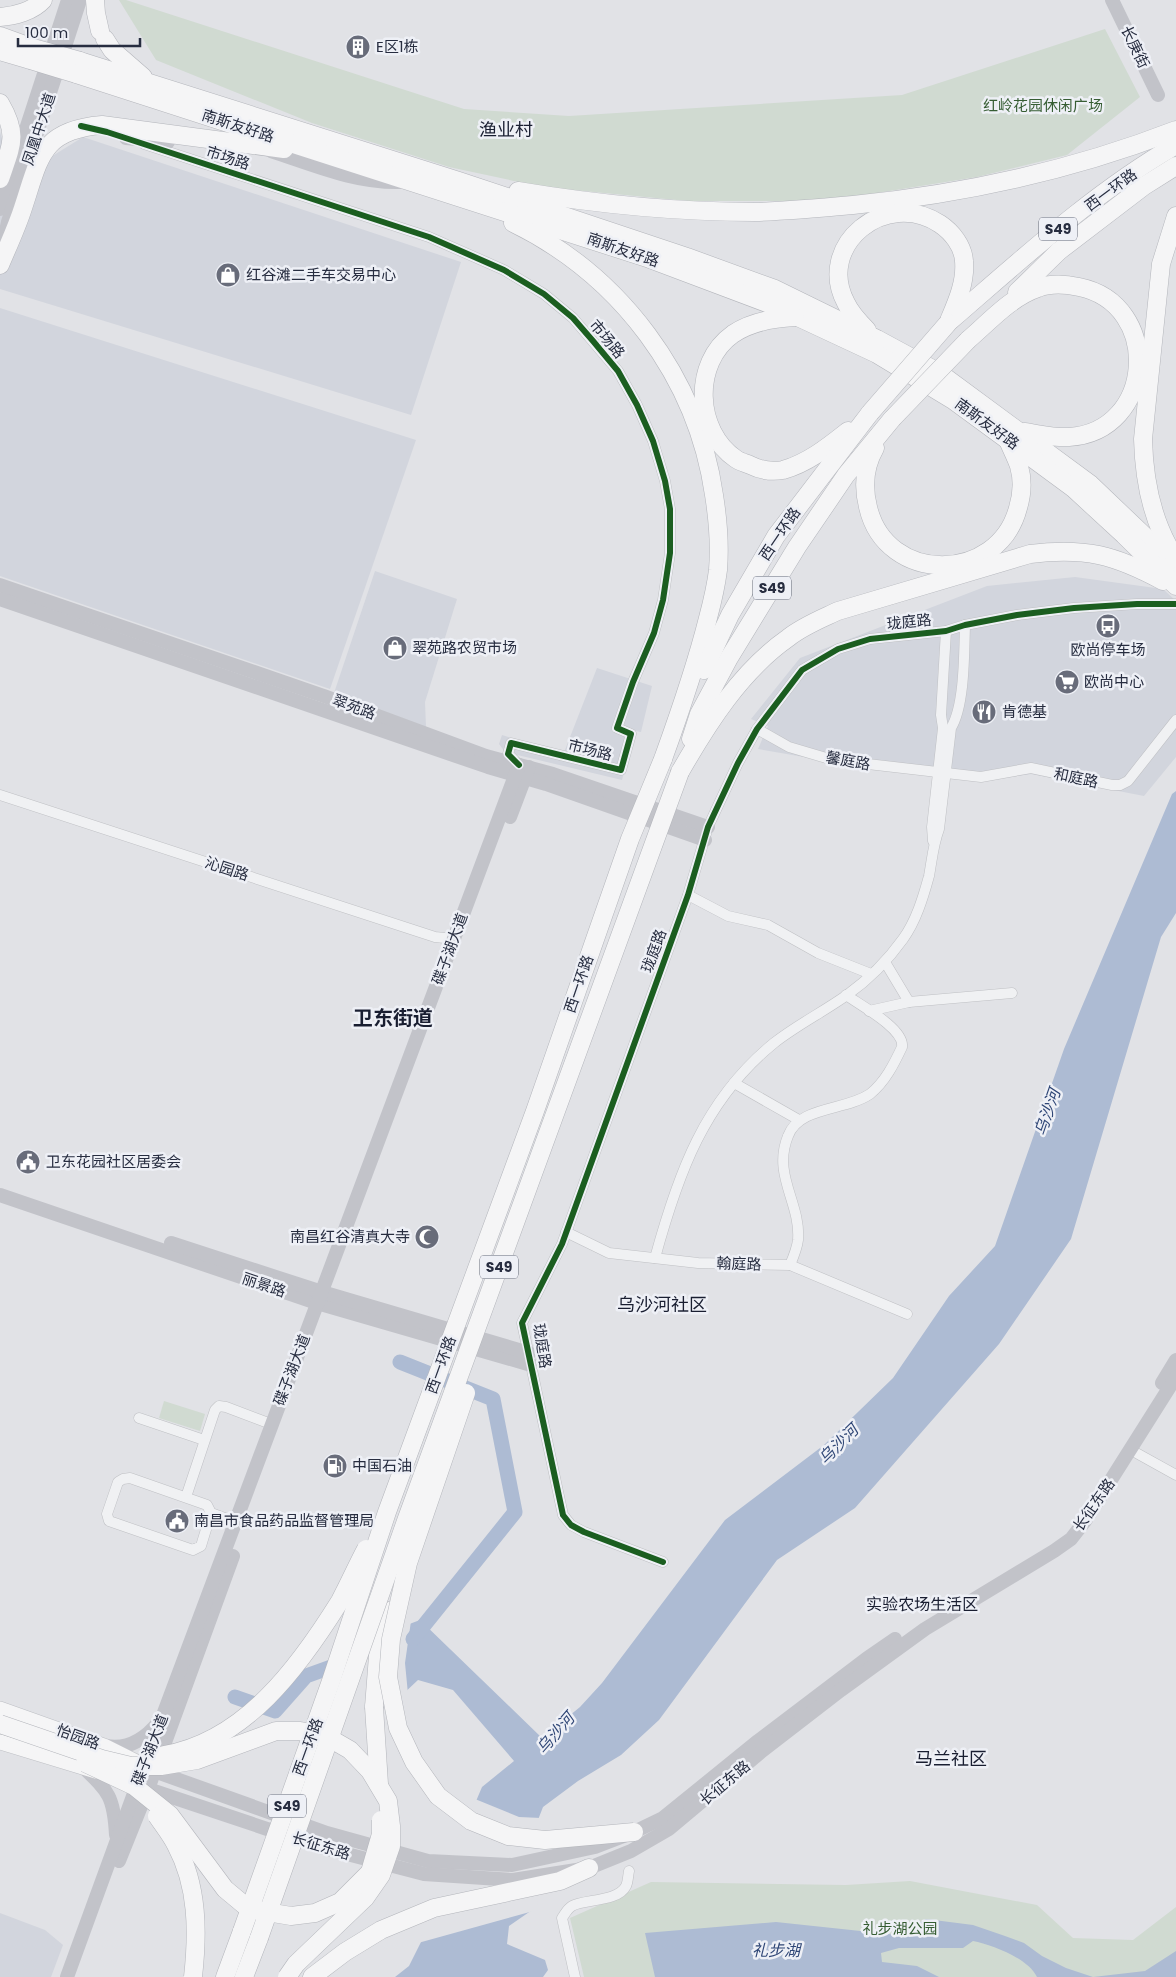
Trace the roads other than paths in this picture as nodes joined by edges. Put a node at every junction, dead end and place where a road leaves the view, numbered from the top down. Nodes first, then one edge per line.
1 (43, 0) edge
2 (68, 0) edge
3 (80, 0) edge
4 (95, 0) edge
5 (1112, 0) edge
6 (0, 17) edge
7 (0, 36) edge
8 (0, 51) edge
9 (32, 54) junction
10 (78, 68) junction
11 (147, 81) junction
12 (1158, 95) dead end
13 (0, 102) edge
14 (81, 126) junction
15 (1176, 130) edge
16 (126, 138) junction
17 (1176, 145) edge
18 (328, 155) junction
19 (1176, 166) edge
20 (0, 179) edge
21 (414, 182) junction
22 (456, 187) junction
23 (0, 209) edge
24 (1176, 216) edge
25 (0, 258) edge
26 (0, 265) edge
27 (799, 317) junction
28 (948, 323) junction
29 (877, 338) junction
30 (968, 340) junction
31 (870, 413) junction
32 (892, 419) junction
33 (1014, 435) junction
34 (1176, 559) edge
35 (1176, 566) edge
36 (0, 585) edge
37 (1176, 588) edge
38 (0, 599) edge
39 (1176, 604) edge
40 (965, 624) junction
41 (946, 630) junction
42 (1176, 720) edge
43 (757, 729) junction
44 (663, 759) junction
45 (522, 771) junction
46 (680, 772) junction
47 (942, 774) junction
48 (0, 795) edge
49 (707, 833) junction
50 (688, 895) junction
51 (454, 939) junction
52 (885, 962) junction
53 (871, 974) junction
54 (1012, 993) dead end
55 (846, 995) junction
56 (909, 1002) junction
57 (869, 1011) junction
58 (734, 1083) junction
59 (799, 1120) junction
60 (0, 1187) edge
61 (0, 1195) edge
62 (519, 1213) junction
63 (566, 1232) junction
64 (655, 1258) junction
65 (790, 1266) junction
66 (323, 1299) junction
67 (907, 1314) dead end
68 (530, 1359) junction
69 (1176, 1360) edge
70 (1176, 1377) edge
71 (139, 1418) dead end
72 (271, 1424) junction
73 (204, 1440) junction
74 (1131, 1450) junction
75 (1176, 1475) edge
76 (186, 1498) junction
77 (387, 1512) junction
78 (212, 1513) junction
79 (235, 1522) junction
80 (663, 1562) dead end
81 (408, 1563) junction
82 (177, 1708) junction
83 (0, 1710) edge
84 (163, 1716) junction
85 (0, 1724) edge
86 (0, 1733) edge
87 (0, 1742) edge
88 (50, 1745) junction
89 (104, 1746) junction
90 (83, 1767) junction
91 (149, 1768) junction
92 (143, 1786) junction
93 (202, 1788) junction
94 (197, 1805) junction
95 (634, 1832) junction
96 (122, 1840) junction
97 (426, 1868) junction
98 (589, 1868) junction
99 (630, 1871) dead end
100 (67, 1977) edge
101 (77, 1977) edge
102 (193, 1977) edge
103 (225, 1977) edge
104 (244, 1977) edge
105 (287, 1977) edge
106 (312, 1977) edge
107 (575, 1977) edge

1 - 6 highway
2 - 23 main road, 凤凰中大道
3 - 25 main road, 凤凰中大道
4 - 11 highway
5 - 12 main road, 长庚街
7 - 9 highway, 南斯友好路
8 - 9 highway, 南斯友好路
9 - 10 highway, 南斯友好路, bridge
10 - 11 highway, 南斯友好路
10 - 18 highway, 南斯友好路
11 - 22 highway, 南斯友好路
13 - 20 highway
14 - 16 street, 市场路
14 - 18 highway
14 - 26 highway
15 - 22 highway
16 - 21 main road
16 - 45 street, 市场路
17 - 28 highway, 西一环路 / S49
18 - 21 highway, 南斯友好路
19 - 30 highway, 西一环路 / S49
21 - 22 highway, 南斯友好路
22 - 27 highway, 南斯友好路
22 - 29 highway, 南斯友好路
22 - 44 highway
24 - 34 highway
27 - 31 highway
27 - 33 highway, 南斯友好路
28 - 29 highway
28 - 31 highway, 西一环路 / S49, bridge
29 - 33 highway, 南斯友好路
30 - 32 highway, 西一环路 / S49, bridge
30 - 33 highway
31 - 44 highway, 西一环路 / S49
32 - 33 highway
32 - 46 highway, 西一环路 / S49
33 - 35 highway, 南斯友好路
33 - 37 highway, 南斯友好路
36 - 45 main road, 翠苑路
37 - 46 highway
38 - 45 main road, 翠苑路
39 - 40 street, 珑庭路
40 - 41 street, 珑庭路
40 - 47 street
41 - 43 street, 珑庭路
41 - 47 street
42 - 47 street, 和庭路
43 - 47 street, 馨庭路
43 - 49 street, 珑庭路
44 - 77 highway, 西一环路 / S49, bridge
45 - 49 main road, 翠苑路
45 - 51 main road, 碟子湖大道
45 - 66 main road, 碟子湖大道
46 - 62 highway, 西一环路 / S49, bridge
47 - 52 street
48 - 51 street, 沁园路
49 - 50 street, 珑庭路
50 - 53 street
50 - 63 street, 珑庭路
51 - 66 main road, 碟子湖大道
52 - 53 street
52 - 56 street
53 - 55 street
54 - 56 street
55 - 57 street
55 - 58 street
56 - 57 street
57 - 59 street
58 - 59 street
58 - 64 street
59 - 65 street
60 - 66 main road, 丽景路
61 - 66 main road, 丽景路
62 - 81 highway, bridge
62 - 104 highway, 西一环路 / S49, bridge
63 - 64 street, 翰庭路
63 - 68 street, 珑庭路
64 - 65 street, 翰庭路
65 - 67 street, 翰庭路
66 - 68 main road, 丽景路
66 - 72 main road, 碟子湖大道
66 - 82 main road, 碟子湖大道
68 - 80 street, 珑庭路
69 - 95 main road, 长征东路
70 - 74 main road, 长征东路
71 - 73 street
72 - 73 street
72 - 79 main road, 碟子湖大道
73 - 76 street
74 - 75 street
74 - 98 main road, 长征东路
76 - 78 street
76 - 78 street
77 - 88 highway, bridge
77 - 103 highway, 西一环路 / S49, bridge
78 - 79 street
79 - 84 main road, 碟子湖大道
81 - 88 highway, bridge
81 - 95 highway, bridge
82 - 91 main road, 碟子湖大道
82 - 93 main road
83 - 89 main road, 怡园路
84 - 89 main road
84 - 91 main road, 碟子湖大道
85 - 88 highway, bridge
86 - 88 highway
87 - 90 main road, 怡园路
88 - 102 highway, bridge
88 - 105 highway, bridge
89 - 91 main road, 怡园路
90 - 92 main road, 怡园路
90 - 96 main road
91 - 92 main road, 碟子湖大道
91 - 93 main road, 长征东路
92 - 94 main road, 长征东路
92 - 96 main road, 碟子湖大道
93 - 97 main road, 长征东路
94 - 96 main road
94 - 97 main road, 长征东路
95 - 97 main road, 长征东路
96 - 100 main road, 碟子湖大道
96 - 101 main road, 碟子湖大道
97 - 98 main road, 长征东路
98 - 106 highway
99 - 107 street

